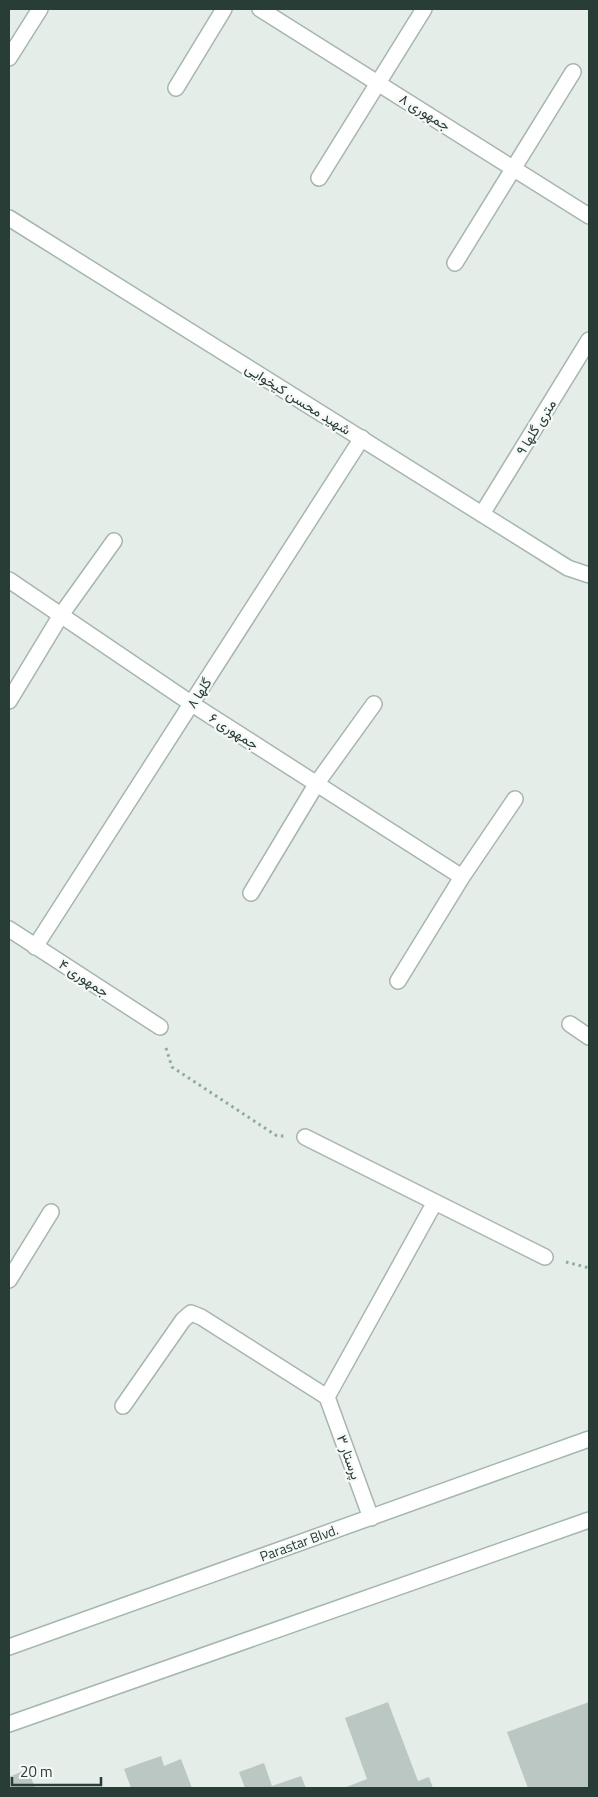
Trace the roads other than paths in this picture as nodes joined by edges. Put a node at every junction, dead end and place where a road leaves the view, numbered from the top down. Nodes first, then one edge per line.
1 (40, 9) edge
2 (224, 9) edge
3 (260, 9) edge
4 (424, 9) edge
5 (9, 58) edge
6 (573, 72) dead end
7 (378, 83) junction
8 (176, 88) dead end
9 (514, 168) junction
10 (319, 178) dead end
11 (589, 216) edge
12 (9, 218) edge
13 (455, 263) dead end
14 (589, 340) edge
15 (362, 438) junction
16 (482, 514) junction
17 (114, 541) dead end
18 (589, 575) edge
19 (9, 580) edge
20 (61, 615) junction
21 (9, 701) edge
22 (192, 704) junction
23 (374, 704) dead end
24 (317, 783) junction
25 (515, 799) dead end
26 (462, 877) junction
27 (251, 893) dead end
28 (9, 930) edge
29 (35, 947) junction
30 (398, 981) dead end
31 (570, 1024) dead end
32 (160, 1027) road end
33 (589, 1037) edge
34 (305, 1137) road end
35 (435, 1202) junction
36 (51, 1212) dead end
37 (545, 1257) dead end
38 (9, 1280) edge
39 (327, 1397) junction
40 (123, 1406) dead end
41 (589, 1439) edge
42 (371, 1518) junction
43 (589, 1520) edge
44 (9, 1647) edge
45 (9, 1724) edge

1 - 5 street
2 - 8 street
3 - 7 street, جمهوری ۸
4 - 7 street
6 - 9 street
7 - 9 street, جمهوری ۸
7 - 10 street
9 - 11 street, جمهوری ۸
9 - 13 street
12 - 15 street, شهید محسن کیخوایی
14 - 16 street, ۹ متری گلها
15 - 16 street, شهید محسن کیخوایی
15 - 22 street, گلها ۸
16 - 18 street, شهید محسن کیخوایی
17 - 20 street
19 - 20 street, جمهوری ۶
20 - 21 street
20 - 22 street, جمهوری ۶
22 - 24 street, جمهوری ۶
22 - 29 street, گلها ۸
23 - 24 street
24 - 26 street, جمهوری ۶
24 - 27 street
25 - 26 street
26 - 30 street
28 - 29 street, جمهوری ۴
29 - 32 street, جمهوری ۴
31 - 33 street
34 - 35 street
35 - 37 street
35 - 39 street
36 - 38 street
39 - 40 street
39 - 42 street, پرستار ۳
41 - 42 street, Parastar Blvd.
42 - 44 street, Parastar Blvd.
43 - 45 street

